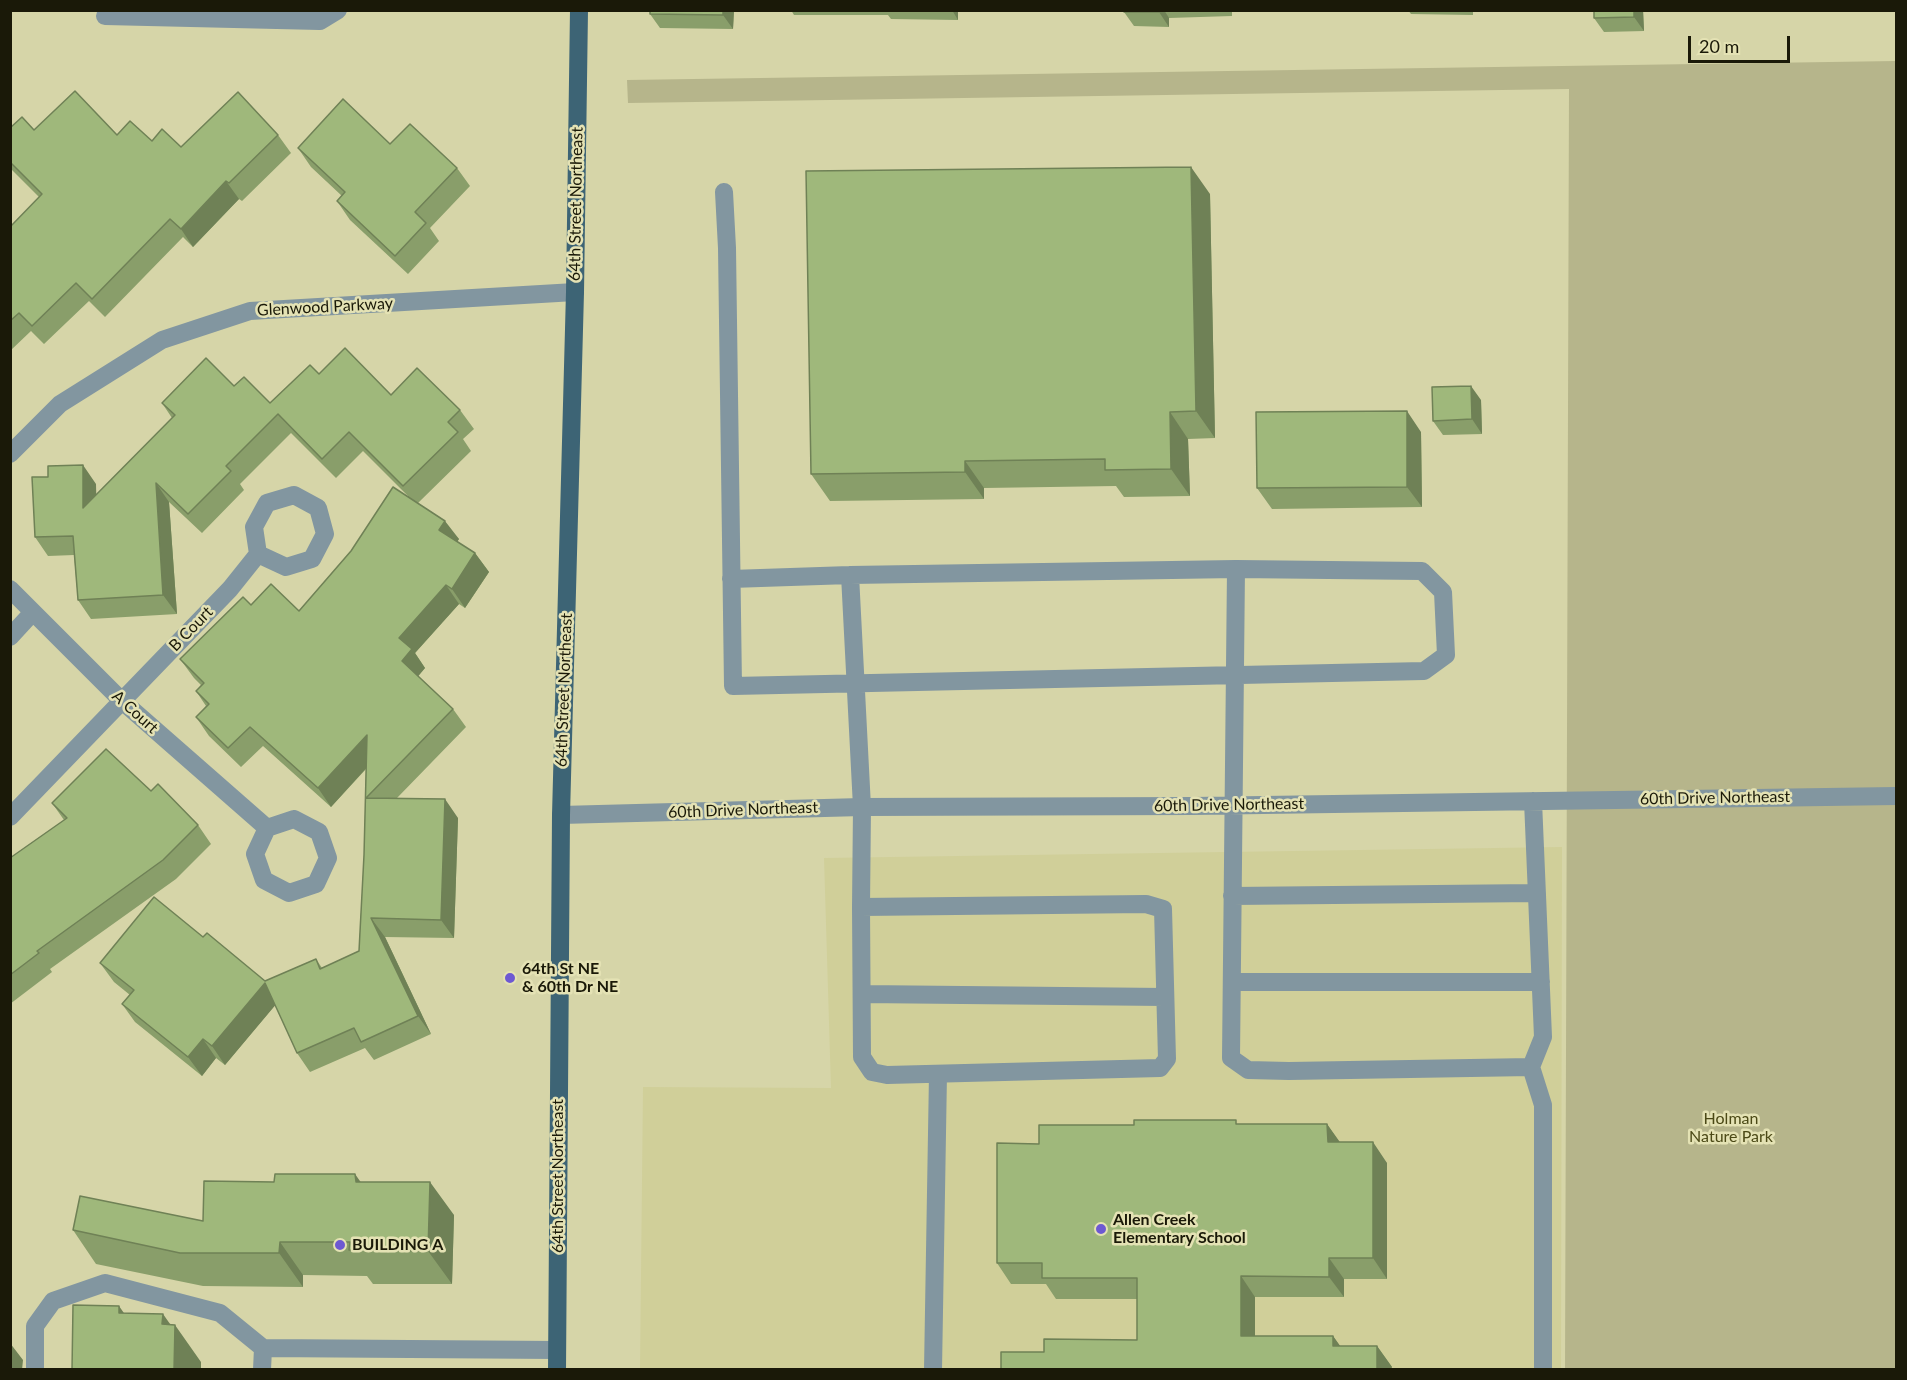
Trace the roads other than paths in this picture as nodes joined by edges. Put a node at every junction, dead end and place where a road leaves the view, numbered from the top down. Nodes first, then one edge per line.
1 (338, 10) edge
2 (579, 10) edge
3 (105, 16) dead end
4 (724, 192) dead end
5 (575, 292) junction
6 (10, 454) edge
7 (258, 554) dead end
8 (1236, 569) junction
9 (850, 575) junction
10 (731, 579) junction
11 (10, 589) edge
12 (33, 612) junction
13 (10, 637) edge
14 (1234, 676) junction
15 (856, 683) junction
16 (121, 700) junction
17 (1896, 796) edge
18 (1533, 801) junction
19 (1233, 805) junction
20 (862, 807) junction
21 (561, 815) junction
22 (10, 816) edge
23 (267, 828) dead end
24 (1537, 893) junction
25 (1232, 896) junction
26 (861, 907) junction
27 (1232, 982) junction
28 (1541, 982) junction
29 (862, 994) junction
30 (1166, 997) junction
31 (1531, 1067) junction
32 (938, 1074) junction
33 (263, 1348) junction
34 (558, 1350) junction
35 (34, 1370) edge
36 (262, 1370) edge
37 (557, 1370) edge
38 (933, 1370) edge
39 (1543, 1370) edge

1 - 3 street
2 - 5 main road, 64th Street Northeast
4 - 10 street
5 - 6 street, Glenwood Parkway
5 - 21 main road, 64th Street Northeast
7 - 16 street, B Court
8 - 9 street
8 - 14 street
8 - 14 street
9 - 10 street
9 - 15 street
10 - 15 street
11 - 12 street, A Court
12 - 13 street
12 - 16 street, A Court
14 - 15 street
14 - 19 street
15 - 20 street
16 - 22 street, B Court
16 - 23 street, A Court
17 - 18 street, 60th Drive Northeast
18 - 19 street, 60th Drive Northeast
18 - 24 street
19 - 20 street, 60th Drive Northeast
19 - 25 street
20 - 21 street, 60th Drive Northeast
20 - 26 street
21 - 34 main road, 64th Street Northeast
24 - 25 street
24 - 28 street
25 - 27 street
26 - 29 street
26 - 30 street
27 - 28 street
27 - 31 street
28 - 31 street
29 - 30 street
29 - 32 street
30 - 32 street
31 - 39 street
32 - 38 street
33 - 34 street
33 - 35 street
33 - 36 street
34 - 37 main road, 64th Street Northeast

